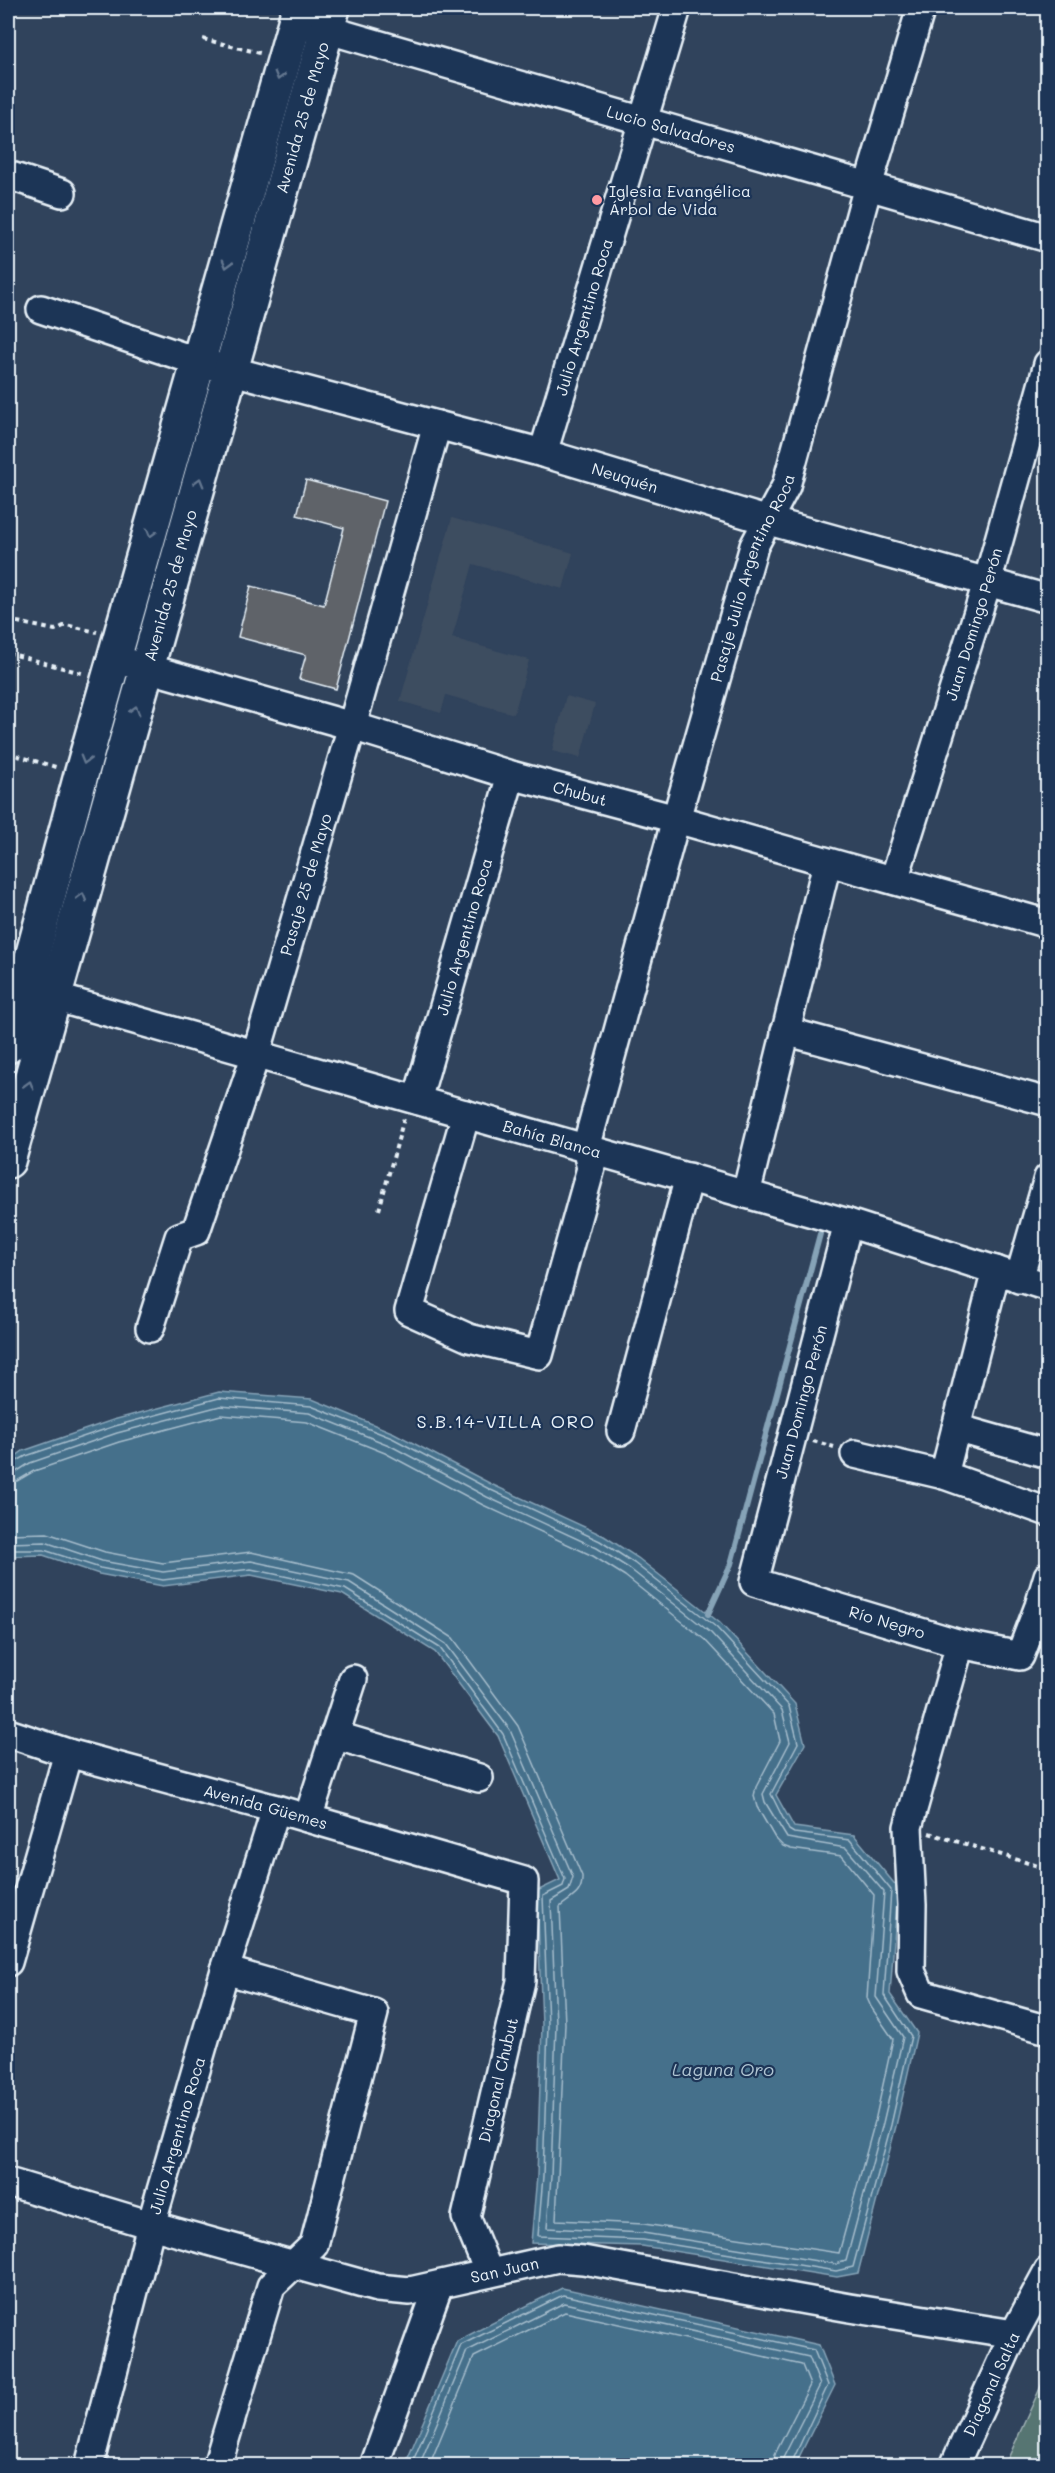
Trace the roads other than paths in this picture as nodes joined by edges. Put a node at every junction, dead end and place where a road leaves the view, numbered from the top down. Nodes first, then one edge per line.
1 (677, 8) edge
2 (921, 8) edge
3 (297, 14) edge
4 (329, 18) edge
5 (643, 121) junction
6 (8, 175) edge
7 (868, 186) junction
8 (62, 193) dead end
9 (1047, 238) edge
10 (40, 309) dead end
11 (199, 362) junction
12 (1047, 364) edge
13 (231, 370) junction
14 (437, 425) junction
15 (543, 453) junction
16 (769, 521) junction
17 (987, 583) junction
18 (1047, 599) edge
19 (115, 658) junction
20 (147, 667) junction
21 (352, 726) junction
22 (511, 775) junction
23 (676, 819) junction
24 (827, 862) junction
25 (894, 880) junction
26 (1047, 924) edge
27 (28, 992) edge
28 (785, 1031) junction
29 (8, 1046) edge
30 (256, 1054) junction
31 (417, 1100) junction
32 (1047, 1102) edge
33 (466, 1114) junction
34 (586, 1148) junction
35 (8, 1161) edge
36 (689, 1178) junction
37 (1047, 1178) edge
38 (746, 1194) junction
39 (848, 1223) junction
40 (1008, 1274) junction
41 (1047, 1287) edge
42 (150, 1328) dead end
43 (956, 1428) junction
44 (621, 1431) dead end
45 (855, 1454) road end
46 (1047, 1454) edge
47 (944, 1475) junction
48 (1047, 1512) edge
49 (1047, 1576) edge
50 (754, 1582) joint
51 (1043, 1607) edge
52 (960, 1644) junction
53 (353, 1679) dead end
54 (8, 1733) edge
55 (334, 1735) junction
56 (68, 1753) junction
57 (479, 1778) dead end
58 (276, 1809) junction
59 (308, 1818) junction
60 (524, 1881) joint
61 (8, 1962) edge
62 (225, 1970) junction
63 (1047, 2030) edge
64 (8, 2182) edge
65 (151, 2225) junction
66 (293, 2266) junction
67 (1047, 2271) edge
68 (489, 2274) junction
69 (439, 2285) junction
70 (1014, 2334) junction
71 (89, 2466) edge
72 (217, 2466) edge
73 (374, 2466) edge
74 (954, 2466) edge

1 - 5 street, Julio Argentino Roca
2 - 7 street, Pasaje Julio Argentino Roca
3 - 4 street, Lucio Salvadores
3 -> 11 main road, Avenida 25 de Mayo
4 - 5 street, Lucio Salvadores
4 - 13 main road, Avenida 25 de Mayo
5 - 7 street, Lucio Salvadores
5 - 15 street, Julio Argentino Roca
6 - 8 street
7 - 9 street, Lucio Salvadores
7 - 16 street, Pasaje Julio Argentino Roca
10 - 11 street, Neuquén
11 - 13 street, Neuquén
11 -> 19 main road, Avenida 25 de Mayo
12 - 17 street, Juan Domingo Perón
13 - 14 street, Neuquén
20 -> 13 main road, Avenida 25 de Mayo
14 - 15 street, Neuquén
14 - 21 street, Pasaje 25 de Mayo
15 - 16 street, Neuquén
16 - 17 street, Neuquén
16 - 23 street, Pasaje Julio Argentino Roca
17 - 18 street, Neuquén
17 - 25 street, Juan Domingo Perón
19 - 20 street, Chubut
19 -> 27 main road, Avenida 25 de Mayo
20 - 21 street, Chubut
27 -> 20 main road, Avenida 25 de Mayo
21 - 22 street, Chubut
21 - 30 street, Pasaje 25 de Mayo
22 - 23 street, Chubut
22 - 31 street, Julio Argentino Roca
23 - 24 street, Chubut
23 - 34 street, Pasaje Julio Argentino Roca
24 - 25 street, Chubut
24 - 28 street
25 - 26 street, Chubut
27 - 29 main road, Avenida 25 de Mayo
27 - 30 street, Bahía Blanca
35 -> 27 main road, Avenida 25 de Mayo
28 - 32 street
28 - 38 street
30 - 31 street, Bahía Blanca
30 - 42 street, Pasaje 25 de Mayo
31 - 33 street, Bahía Blanca
33 - 34 street, Bahía Blanca
33 - 34 street
34 - 36 street, Bahía Blanca
36 - 38 street, Bahía Blanca
36 - 44 street
37 - 40 street
38 - 39 street, Bahía Blanca
39 - 40 street, Bahía Blanca
39 - 50 street, Juan Domingo Perón
40 - 41 street, Bahía Blanca
40 - 43 street
43 - 46 street
43 - 47 street
45 - 47 street
47 - 48 street
49 - 51 street
50 - 52 street, Río Negro
51 - 52 street, Río Negro
52 - 63 street
53 - 55 street
54 - 56 street, Avenida Güemes
55 - 57 street
55 - 59 street
56 - 58 street, Avenida Güemes
56 - 61 street
58 - 59 street, Avenida Güemes
58 - 62 street, Julio Argentino Roca
59 - 60 street, Avenida Güemes
60 - 68 street, Diagonal Chubut
62 - 65 street, Julio Argentino Roca
62 - 66 street
64 - 65 street, San Juan
65 - 66 street, San Juan
65 - 71 street, Julio Argentino Roca
66 - 69 street, San Juan
66 - 72 street
67 - 70 street, Diagonal Salta
68 - 69 street, San Juan
68 - 70 street, San Juan
69 - 73 street
70 - 74 street, Diagonal Salta

